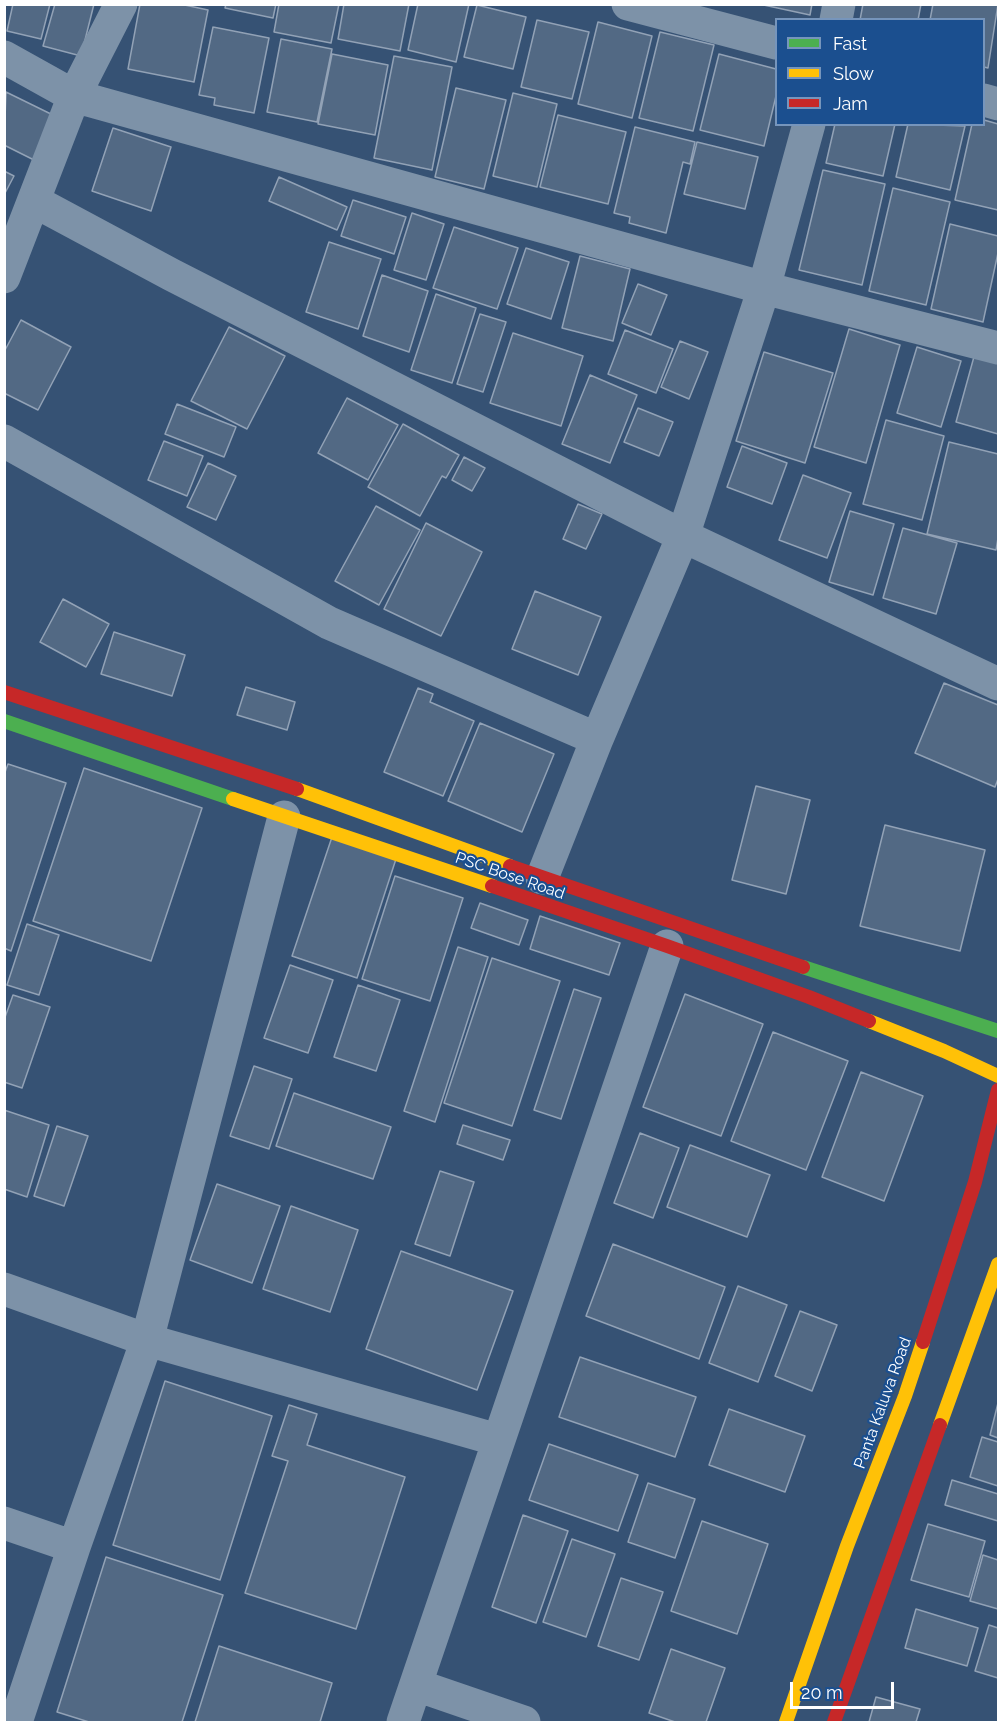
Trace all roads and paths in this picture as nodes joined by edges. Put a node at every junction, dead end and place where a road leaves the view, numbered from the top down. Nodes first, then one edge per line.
1 (121, 4) edge
2 (628, 4) edge
3 (775, 42) edge
4 (4, 57) edge
5 (74, 96) junction
6 (808, 126) edge
7 (34, 201) junction
8 (4, 277) edge
9 (764, 288) junction
10 (999, 348) edge
11 (4, 441) edge
12 (683, 536) junction
13 (999, 684) edge
14 (4, 692) edge
15 (4, 721) edge
16 (597, 739) junction
17 (284, 817) junction
18 (542, 878) junction
19 (667, 946) junction
20 (999, 1031) edge
21 (999, 1076) edge
22 (999, 1090) edge
23 (999, 1264) edge
24 (4, 1289) edge
25 (147, 1340) junction
26 (498, 1440) junction
27 (4, 1523) edge
28 (74, 1547) junction
29 (416, 1684) junction
30 (16, 1722) edge
31 (403, 1722) edge
32 (524, 1722) edge
33 (786, 1722) edge
34 (834, 1722) edge

1 - 5 street
2 - 3 street
4 - 5 street
5 - 7 street
5 - 9 street
6 - 9 street
7 - 8 street
7 - 12 street
9 - 10 street
9 - 12 street
11 - 16 street
12 - 13 street
12 - 16 street
14 - 18 street, PSC Bose Road
15 - 17 street, PSC Bose Road
16 - 18 street
17 - 19 street, PSC Bose Road
17 - 25 street
18 - 20 street, PSC Bose Road
19 - 21 street, PSC Bose Road
19 - 26 street
22 - 33 street, Panta Kaluva Road
23 - 34 street
24 - 25 street
25 - 26 street
25 - 28 street
26 - 29 street
27 - 28 street
28 - 30 street
29 - 31 street
29 - 32 street

